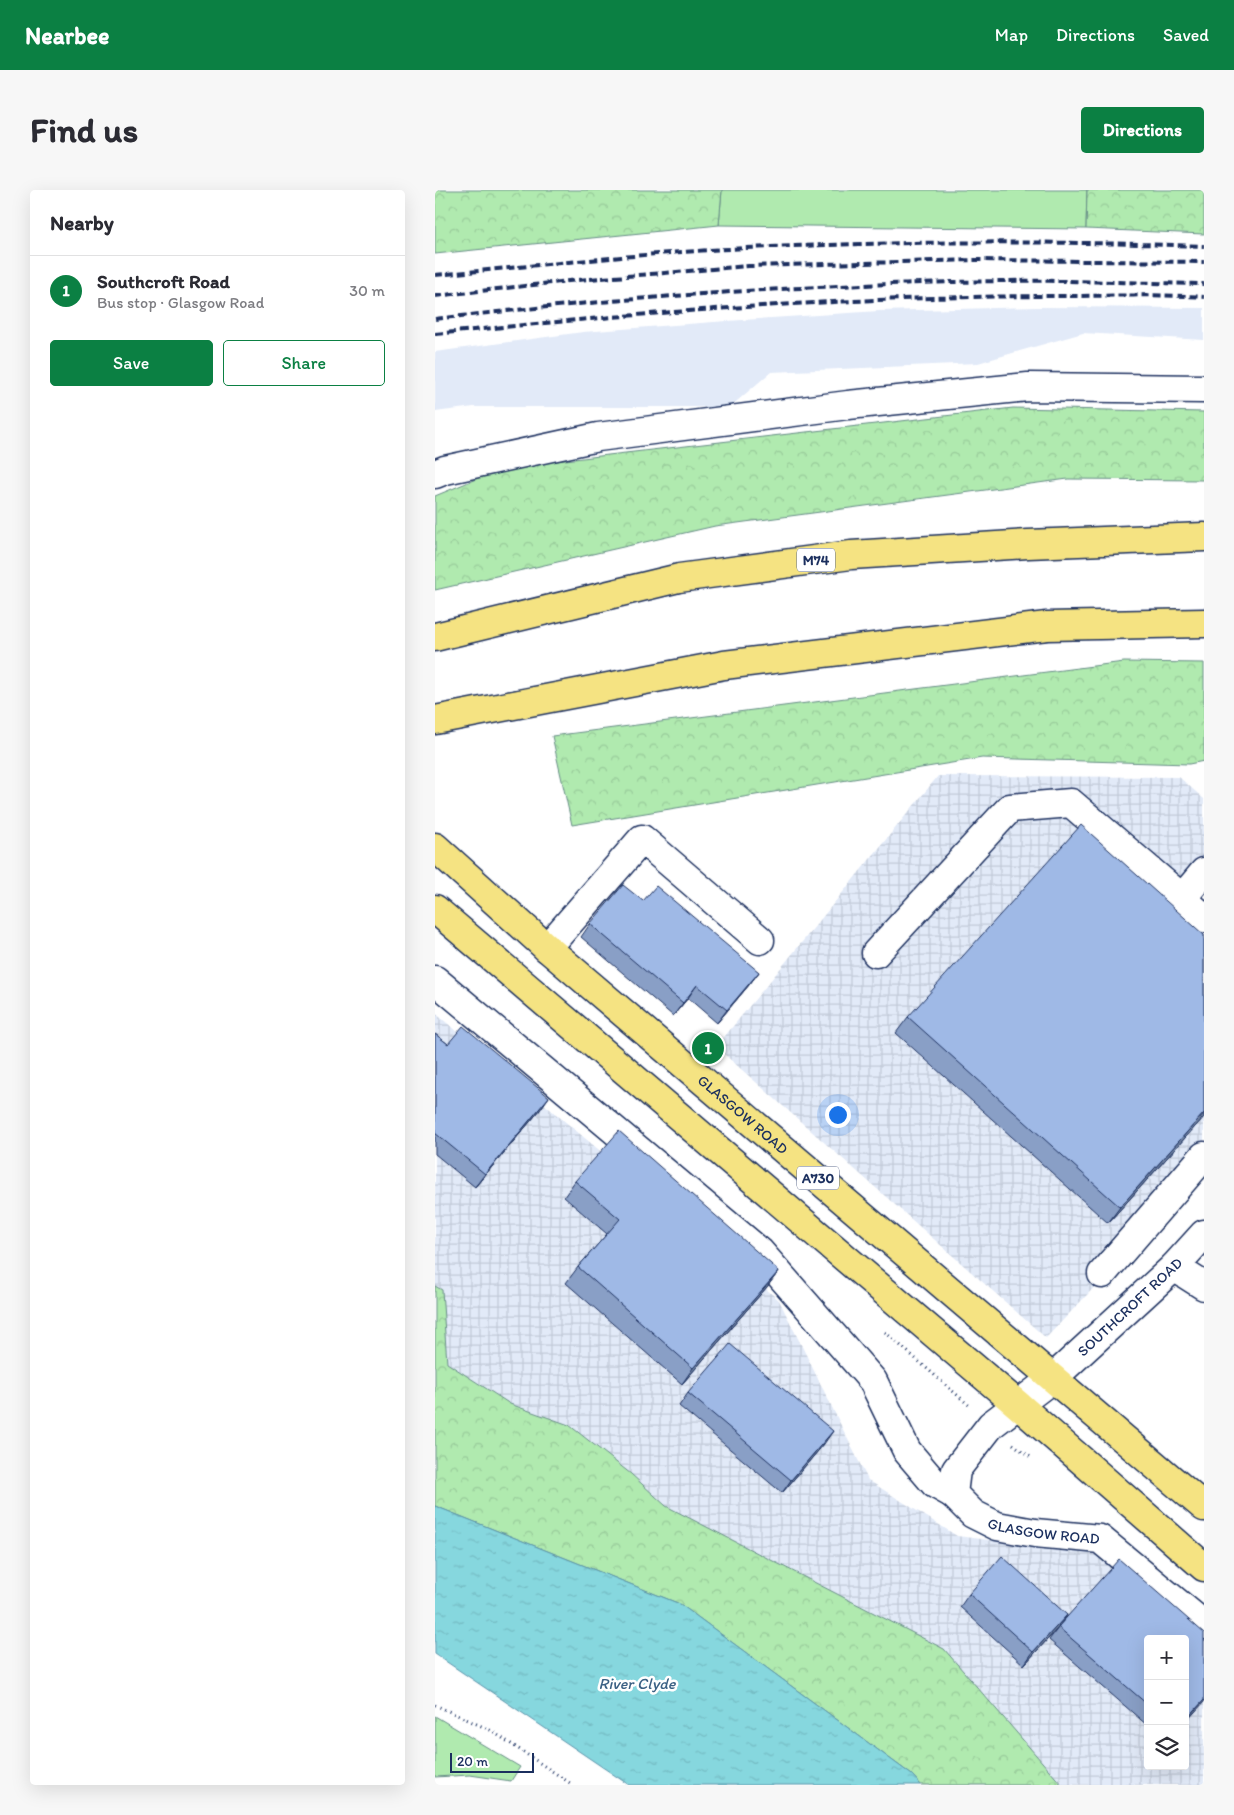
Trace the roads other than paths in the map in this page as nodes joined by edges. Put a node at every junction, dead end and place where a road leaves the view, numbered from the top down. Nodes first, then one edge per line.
1 (1204, 389) edge
2 (435, 474) edge
3 (1204, 537) edge
4 (1204, 623) edge
5 (435, 637) edge
6 (435, 720) edge
7 (435, 847) edge
8 (1204, 872) edge
9 (1182, 898) junction
10 (435, 909) edge
11 (1204, 918) edge
12 (760, 940) dead end
13 (547, 948) junction
14 (876, 953) dead end
15 (435, 980) edge
16 (1204, 1156) edge
17 (1204, 1234) edge
18 (1174, 1267) junction
19 (1101, 1274) dead end
20 (1204, 1286) edge
21 (1053, 1378) junction
22 (1017, 1404) junction
23 (953, 1494) junction
24 (1204, 1507) edge
25 (1204, 1567) edge
26 (1204, 1625) edge

1 - 2 street
3 - 5 main road, M74
4 - 6 main road
7 - 13 main road, GLASGOW ROAD / A730
8 - 9 street
9 - 11 street
9 - 14 street
10 - 22 main road, A730
12 - 13 street
13 - 21 main road, GLASGOW ROAD / A730
15 - 23 street, GLASGOW ROAD
16 - 19 street
17 - 18 street, SOUTHCROFT ROAD
18 - 20 street
18 - 21 street, SOUTHCROFT ROAD
21 - 22 street
21 - 24 main road, GLASGOW ROAD / A730
22 - 23 street
22 - 25 main road, A730
23 - 26 street, GLASGOW ROAD

